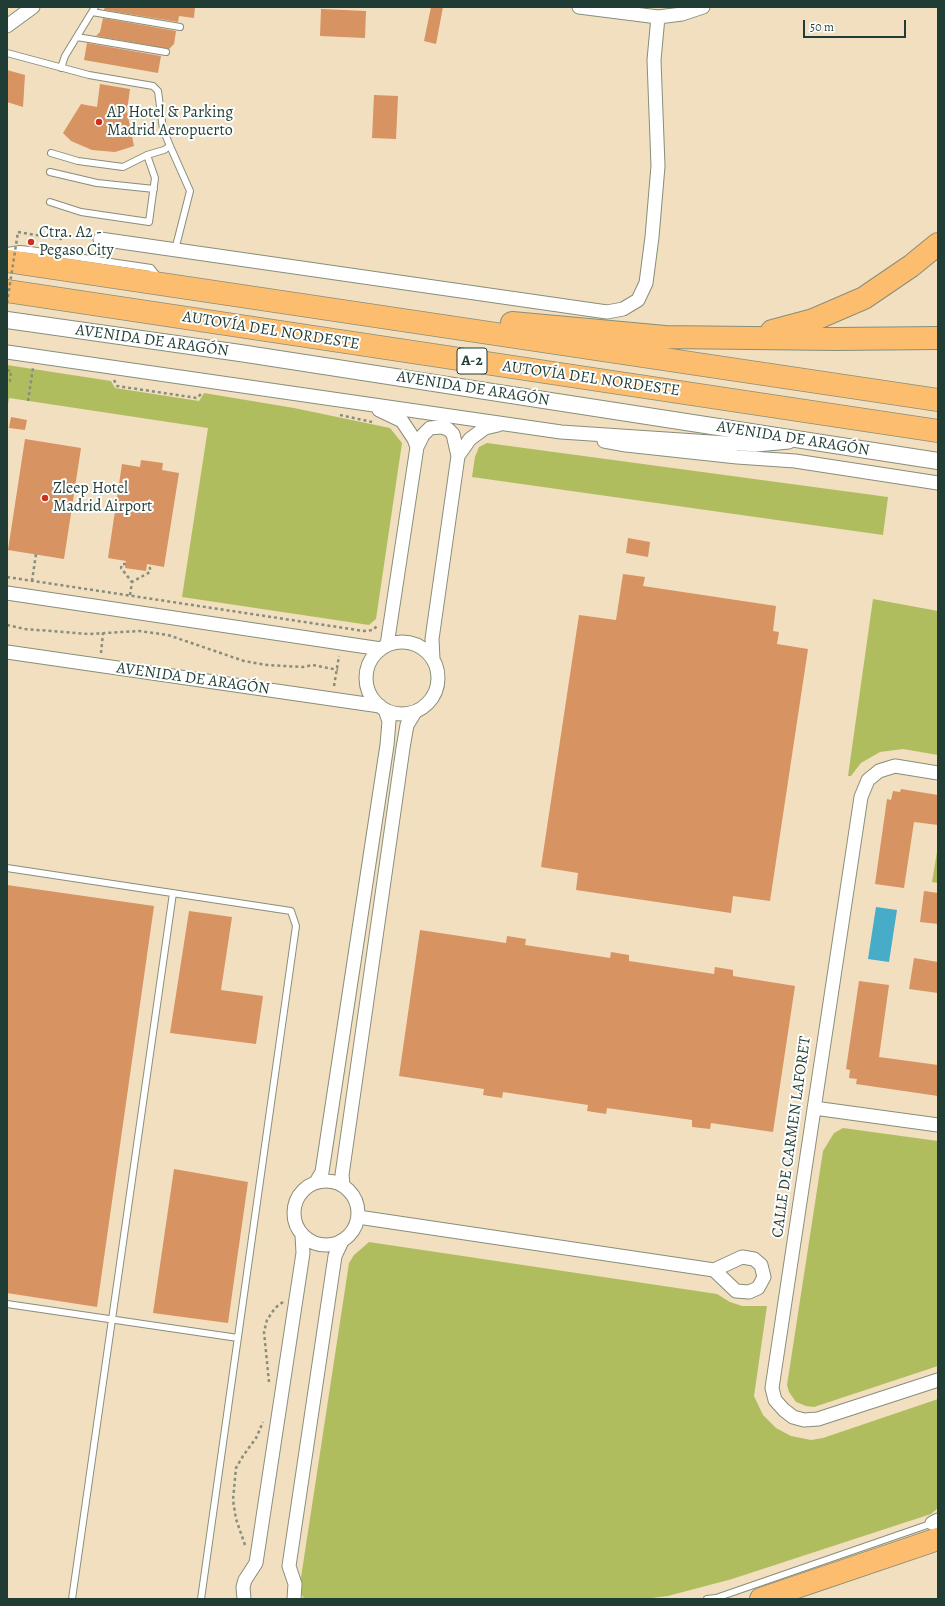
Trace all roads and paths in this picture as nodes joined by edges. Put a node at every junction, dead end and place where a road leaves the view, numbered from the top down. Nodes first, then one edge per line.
1 (33, 7) edge
2 (579, 7) edge
3 (702, 7) edge
4 (93, 10) edge
5 (658, 17) junction
6 (7, 26) edge
7 (180, 27) dead end
8 (77, 37) junction
9 (166, 52) dead end
10 (7, 53) edge
11 (61, 68) junction
12 (170, 146) junction
13 (51, 153) dead end
14 (147, 155) junction
15 (50, 172) dead end
16 (154, 189) junction
17 (50, 202) dead end
18 (63, 231) dead end
19 (100, 239) dead end
20 (938, 244) edge
21 (175, 250) junction
22 (7, 251) edge
23 (7, 262) edge
24 (164, 285) junction
25 (7, 292) edge
26 (248, 297) junction
27 (7, 304) edge
28 (7, 320) edge
29 (665, 337) junction
30 (938, 338) edge
31 (7, 352) edge
32 (27, 365) dead end
33 (7, 370) edge
34 (114, 377) dead end
35 (7, 381) edge
36 (204, 390) dead end
37 (938, 400) edge
38 (28, 401) dead end
39 (366, 404) junction
40 (332, 413) dead end
41 (378, 423) dead end
42 (501, 424) junction
43 (938, 430) edge
44 (562, 432) junction
45 (802, 440) junction
46 (417, 447) junction
47 (458, 456) junction
48 (938, 461) edge
49 (938, 483) edge
50 (36, 554) dead end
51 (126, 564) dead end
52 (147, 568) dead end
53 (7, 577) edge
54 (32, 581) junction
55 (132, 582) junction
56 (7, 593) edge
57 (130, 596) junction
58 (379, 621) dead end
59 (7, 625) edge
60 (103, 633) junction
61 (384, 647) junction
62 (339, 651) dead end
63 (7, 652) edge
64 (100, 657) dead end
65 (433, 659) junction
66 (338, 670) junction
67 (333, 691) dead end
68 (383, 708) junction
69 (416, 712) junction
70 (938, 773) edge
71 (7, 868) edge
72 (173, 893) junction
73 (814, 1108) junction
74 (938, 1125) edge
75 (316, 1182) junction
76 (343, 1185) junction
77 (358, 1217) junction
78 (302, 1235) junction
79 (342, 1241) junction
80 (714, 1270) dead end
81 (288, 1300) dead end
82 (7, 1304) edge
83 (111, 1319) junction
84 (238, 1338) junction
85 (938, 1380) edge
86 (269, 1384) dead end
87 (264, 1417) dead end
88 (937, 1526) edge
89 (248, 1550) dead end
90 (72, 1599) edge
91 (202, 1599) edge
92 (244, 1599) edge
93 (295, 1599) edge
94 (707, 1599) edge
95 (761, 1599) edge

1 - 6 street
2 - 5 street
3 - 5 street
4 - 7 lane
4 - 8 lane
5 - 21 street
8 - 9 lane
8 - 11 lane
10 - 11 lane
11 - 12 lane
12 - 14 lane
12 - 21 lane
13 - 14 lane
14 - 16 lane
15 - 16 lane
16 - 17 lane
18 - 27 path, bridge
19 - 21 street
20 - 29 highway
22 - 24 lane
23 - 24 highway, AUTOVÍA DEL NORDESTE / A-2
24 - 26 highway, AUTOVÍA DEL NORDESTE / A-2
25 - 43 highway, AUTOVÍA DEL NORDESTE / A-2
26 - 29 highway
26 - 37 highway, AUTOVÍA DEL NORDESTE / A-2
28 - 45 street, AVENIDA DE ARAGÓN
29 - 30 highway
31 - 39 street
32 - 38 path
33 - 35 path
34 - 36 path
39 - 42 street
39 - 46 street
40 - 41 path
42 - 44 street
42 - 47 street
44 - 45 street
44 - 49 street, AVENIDA DE ARAGÓN
45 - 48 street, AVENIDA DE ARAGÓN
46 - 47 street
46 - 61 street
47 - 65 street
50 - 54 path
51 - 55 path
52 - 55 path
53 - 54 path
54 - 57 path
55 - 57 path
56 - 61 street
57 - 58 path
59 - 60 path
60 - 64 path
60 - 66 path
61 - 65 street
61 - 68 street
62 - 66 path
63 - 68 street, AVENIDA DE ARAGÓN
65 - 69 street
66 - 67 path
68 - 69 street
68 - 75 street
69 - 76 street
70 - 73 street, CALLE DE CARMEN LAFORET
71 - 72 lane
72 - 83 lane
72 - 84 lane
73 - 74 street
73 - 85 street, CALLE DE CARMEN LAFORET
75 - 76 street
75 - 78 street
76 - 77 street
77 - 79 street
77 - 80 street
78 - 79 street
78 - 92 street
79 - 93 street
81 - 86 path
82 - 83 lane
83 - 84 lane
83 - 90 lane
84 - 91 lane
87 - 89 path
88 - 94 lane
88 - 95 highway

